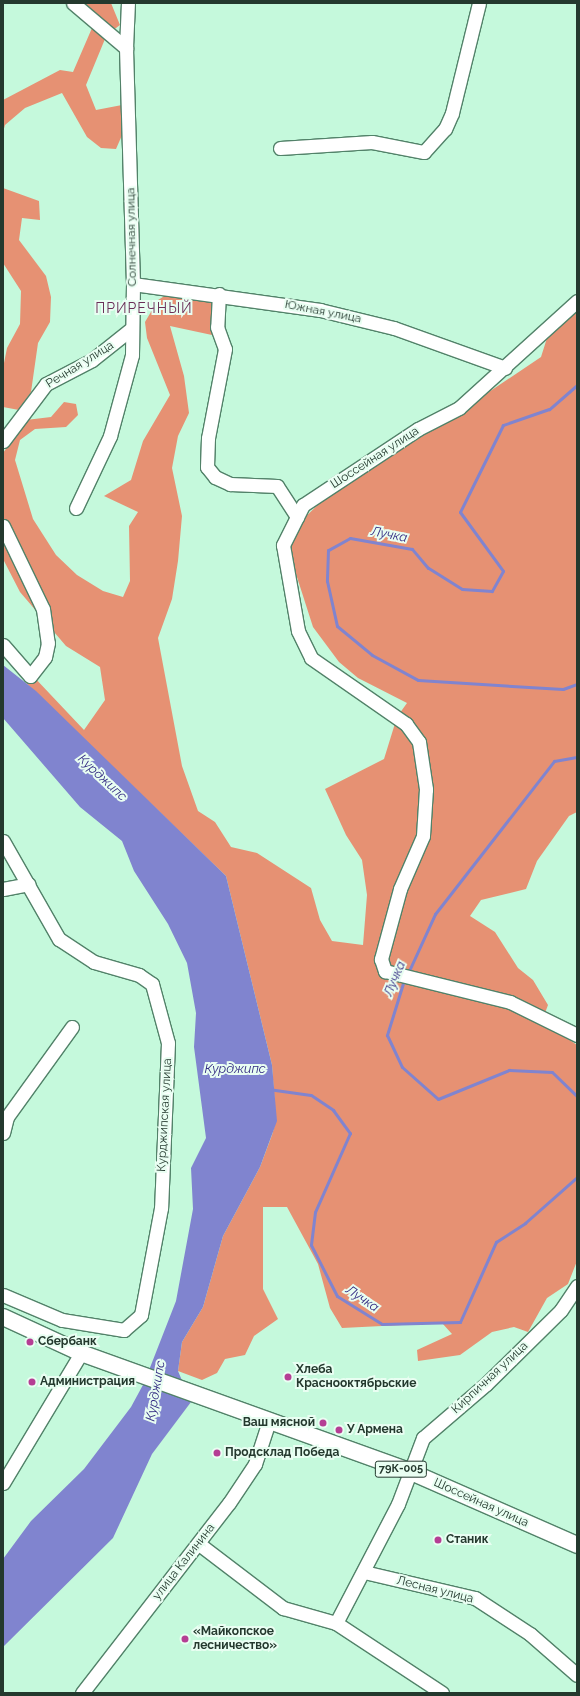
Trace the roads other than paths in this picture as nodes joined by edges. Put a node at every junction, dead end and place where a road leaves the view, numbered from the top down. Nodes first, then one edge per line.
1 (73, 3) edge
2 (128, 3) edge
3 (479, 3) edge
4 (126, 48) junction
5 (280, 148) dead end
6 (133, 284) junction
7 (219, 294) junction
8 (577, 301) edge
9 (131, 329) junction
10 (505, 368) junction
11 (3, 441) edge
12 (76, 508) dead end
13 (297, 517) junction
14 (3, 526) edge
15 (3, 645) edge
16 (3, 841) edge
17 (29, 884) junction
18 (3, 889) edge
19 (72, 1027) dead end
20 (577, 1035) edge
21 (5, 1114) edge
22 (3, 1133) edge
23 (577, 1286) edge
24 (3, 1295) edge
25 (3, 1317) edge
26 (81, 1352) junction
27 (269, 1421) junction
28 (411, 1472) junction
29 (3, 1483) edge
30 (199, 1544) junction
31 (577, 1545) edge
32 (364, 1572) junction
33 (336, 1622) junction
34 (577, 1676) edge
35 (82, 1693) edge
36 (442, 1693) edge

1 - 4 street
2 - 4 street, Солнечная улица
3 - 5 street
4 - 6 street, Солнечная улица
6 - 7 street, Южная улица
6 - 9 street, Солнечная улица
7 - 10 street, Южная улица
7 - 13 street
8 - 10 street, Шоссейная улица
9 - 11 street, Речная улица
9 - 12 street, Солнечная улица
10 - 13 street, Шоссейная улица
13 - 20 street, Шоссейная улица
14 - 15 street
16 - 17 street, Курджипская улица
17 - 18 street
17 - 24 street, Курджипская улица
19 - 21 street
21 - 22 street
23 - 28 street, Кирпичная улица
25 - 26 main road, Шоссейная улица / 79К-005
26 - 27 main road, Шоссейная улица / 79К-005
26 - 29 street
27 - 28 main road, Шоссейная улица / 79К-005
27 - 30 street, улица Калинина
28 - 31 main road, Шоссейная улица / 79К-005
28 - 32 street, Кирпичная улица
30 - 33 street
30 - 35 street, улица Калинина
32 - 33 street, Кирпичная улица
32 - 34 street, Лесная улица
33 - 36 street

